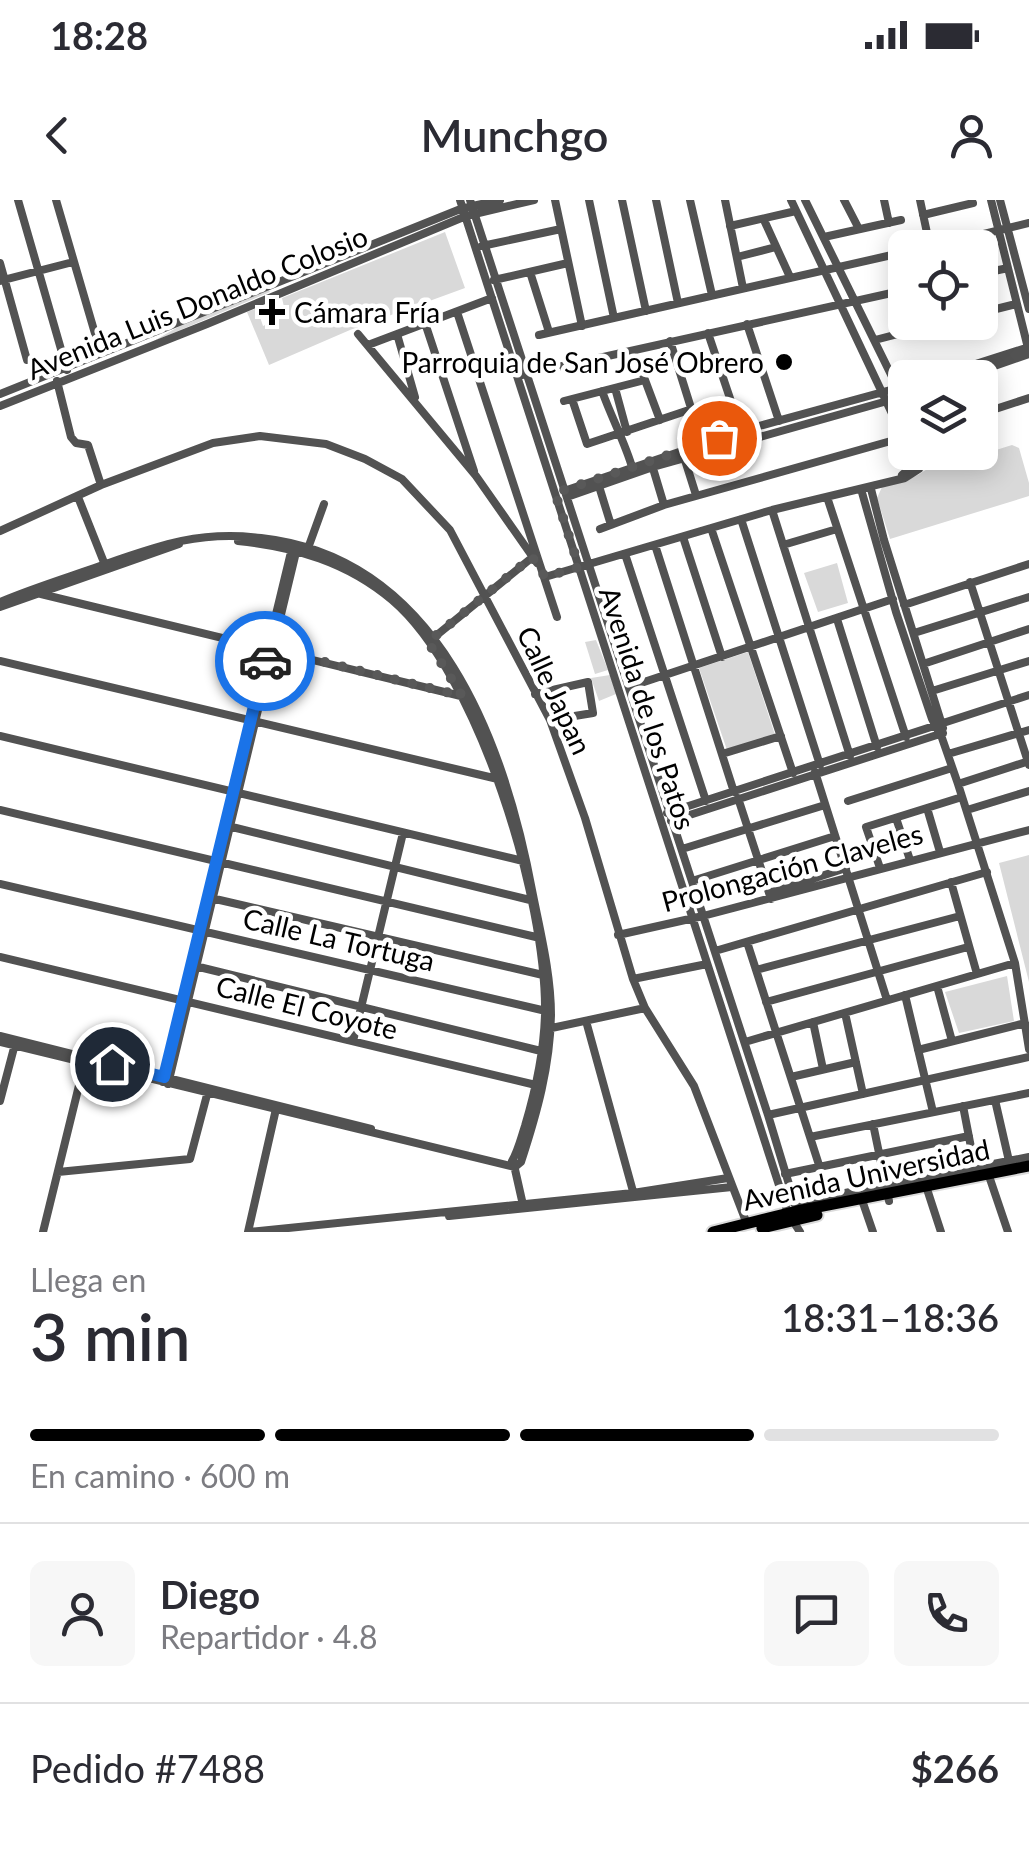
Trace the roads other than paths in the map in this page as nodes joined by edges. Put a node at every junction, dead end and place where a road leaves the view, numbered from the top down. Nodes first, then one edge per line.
1 (18, 200) edge
2 (56, 200) edge
3 (500, 200) edge
4 (534, 200) edge
5 (555, 200) edge
6 (588, 200) edge
7 (622, 200) edge
8 (656, 200) edge
9 (690, 200) edge
10 (725, 200) edge
11 (790, 200) edge
12 (805, 200) edge
13 (844, 200) edge
14 (884, 200) edge
15 (920, 200) edge
16 (990, 200) edge
17 (1000, 200) edge
18 (958, 203) edge
19 (973, 203) dead end
20 (468, 207) edge
21 (796, 211) junction
22 (923, 214) junction
23 (764, 220) junction
24 (901, 220) dead end
25 (889, 223) junction
26 (1029, 223) edge
27 (730, 226) junction
28 (561, 229) junction
29 (859, 229) junction
30 (925, 230) edge
31 (1003, 230) junction
32 (998, 231) edge
33 (824, 237) junction
34 (481, 247) junction
35 (776, 247) junction
36 (888, 256) edge
37 (738, 257) junction
38 (74, 262) junction
39 (0, 263) edge
40 (568, 263) junction
41 (1008, 268) junction
42 (832, 269) junction
43 (998, 270) edge
44 (39, 272) junction
45 (530, 272) junction
46 (790, 277) junction
47 (2, 280) edge
48 (492, 281) junction
49 (743, 288) junction
50 (888, 294) edge
51 (712, 295) junction
52 (492, 298) junction
53 (678, 303) junction
54 (848, 303) junction
55 (1016, 304) junction
56 (998, 308) edge
57 (1029, 309) edge
58 (646, 311) junction
59 (457, 312) junction
60 (614, 318) junction
61 (425, 323) junction
62 (747, 324) junction
63 (582, 326) junction
64 (358, 334) dead end
65 (397, 334) junction
66 (708, 334) junction
67 (888, 336) edge
68 (96, 338) dead end
69 (874, 340) junction
70 (670, 341) junction
71 (368, 345) junction
72 (1029, 350) edge
73 (26, 360) dead end
74 (998, 361) edge
75 (67, 368) junction
76 (522, 375) junction
77 (888, 375) edge
78 (56, 378) junction
79 (69, 379) junction
80 (888, 380) edge
81 (615, 388) junction
82 (602, 391) junction
83 (0, 394) edge
84 (888, 397) edge
85 (1029, 398) edge
86 (417, 403) junction
87 (0, 406) edge
88 (998, 408) edge
89 (692, 409) junction
90 (806, 419) junction
91 (660, 420) junction
92 (779, 421) junction
93 (628, 430) junction
94 (740, 431) junction
95 (620, 438) junction
96 (720, 442) junction
97 (702, 443) junction
98 (888, 444) edge
99 (683, 454) junction
100 (651, 464) junction
101 (632, 470) junction
102 (907, 470) edge
103 (917, 470) edge
104 (476, 476) junction
105 (598, 482) junction
106 (101, 485) junction
107 (872, 488) junction
108 (861, 489) junction
109 (561, 495) junction
110 (696, 496) junction
111 (827, 497) junction
112 (79, 500) junction
113 (324, 504) dead end
114 (664, 505) junction
115 (772, 510) junction
116 (741, 519) junction
117 (611, 525) junction
118 (712, 528) junction
119 (837, 529) junction
120 (600, 530) dead end
121 (0, 532) edge
122 (683, 536) junction
123 (879, 541) junction
124 (655, 545) junction
125 (783, 546) junction
126 (299, 548) junction
127 (625, 554) junction
128 (534, 556) junction
129 (104, 564) junction
130 (1029, 564) edge
131 (584, 566) junction
132 (545, 577) junction
133 (970, 582) junction
134 (28, 590) junction
135 (38, 594) junction
136 (484, 596) junction
137 (1029, 596) edge
138 (892, 599) junction
139 (0, 604) edge
140 (904, 605) junction
141 (862, 609) junction
142 (980, 612) junction
143 (557, 617) dead end
144 (836, 619) junction
145 (1029, 628) edge
146 (808, 630) junction
147 (914, 633) junction
148 (431, 639) junction
149 (780, 639) junction
150 (989, 640) junction
151 (752, 648) junction
152 (270, 649) junction
153 (722, 657) junction
154 (0, 661) edge
155 (1029, 661) edge
156 (924, 664) junction
157 (694, 666) junction
158 (999, 670) junction
159 (665, 675) junction
160 (629, 687) junction
161 (932, 692) junction
162 (535, 694) junction
163 (1029, 695) edge
164 (466, 697) junction
165 (1009, 702) junction
166 (253, 720) junction
167 (550, 720) junction
168 (1029, 730) edge
169 (940, 731) junction
170 (1019, 733) junction
171 (0, 736) edge
172 (780, 736) junction
173 (906, 737) junction
174 (877, 747) junction
175 (722, 754) junction
176 (948, 754) junction
177 (850, 756) junction
178 (1029, 762) edge
179 (952, 768) junction
180 (817, 769) junction
181 (793, 773) junction
182 (502, 780) junction
183 (958, 784) junction
184 (1029, 791) edge
185 (235, 792) junction
186 (736, 795) junction
187 (962, 797) junction
188 (706, 801) junction
189 (848, 801) dead end
190 (826, 804) junction
191 (926, 808) junction
192 (0, 810) edge
193 (966, 810) junction
194 (671, 816) junction
195 (896, 818) junction
196 (660, 820) junction
197 (227, 826) junction
198 (748, 829) junction
199 (1029, 830) edge
200 (403, 832) junction
201 (835, 836) junction
202 (977, 842) junction
203 (682, 850) junction
204 (940, 852) junction
205 (219, 860) junction
206 (758, 860) junction
207 (910, 860) junction
208 (524, 861) junction
209 (395, 867) junction
210 (846, 868) junction
211 (880, 868) junction
212 (987, 872) junction
213 (848, 878) junction
214 (692, 881) junction
215 (951, 882) junction
216 (0, 884) edge
217 (770, 896) junction
218 (209, 897) junction
219 (532, 900) junction
220 (387, 901) junction
221 (858, 910) junction
222 (703, 916) junction
223 (960, 916) junction
224 (692, 919) junction
225 (202, 930) junction
226 (618, 935) junction
227 (378, 936) junction
228 (540, 938) junction
229 (868, 940) junction
230 (747, 942) junction
231 (968, 948) junction
232 (715, 951) junction
233 (0, 957) edge
234 (1015, 963) junction
235 (707, 964) junction
236 (193, 966) junction
237 (370, 970) junction
238 (756, 970) junction
239 (878, 972) junction
240 (977, 974) junction
241 (545, 975) junction
242 (723, 975) junction
243 (633, 979) junction
244 (712, 979) junction
245 (937, 986) junction
246 (906, 995) junction
247 (184, 1000) junction
248 (887, 1000) junction
249 (766, 1002) junction
250 (362, 1007) junction
251 (645, 1008) junction
252 (548, 1012) junction
253 (845, 1012) junction
254 (586, 1021) junction
255 (813, 1022) junction
256 (1025, 1023) junction
257 (547, 1029) junction
258 (776, 1032) junction
259 (0, 1039) edge
260 (354, 1041) junction
261 (952, 1041) junction
262 (15, 1042) junction
263 (744, 1042) junction
264 (918, 1050) junction
265 (545, 1052) junction
266 (1029, 1053) edge
267 (85, 1060) junction
268 (856, 1062) junction
269 (823, 1069) junction
270 (791, 1077) junction
271 (166, 1080) junction
272 (925, 1080) junction
273 (541, 1087) junction
274 (208, 1091) junction
275 (1029, 1093) edge
276 (863, 1094) junction
277 (995, 1100) junction
278 (0, 1101) edge
279 (963, 1106) junction
280 (277, 1107) junction
281 (800, 1108) junction
282 (933, 1112) junction
283 (768, 1115) junction
284 (872, 1124) junction
285 (969, 1136) junction
286 (810, 1137) junction
287 (879, 1156) junction
288 (1029, 1157) edge
289 (1009, 1161) junction
290 (514, 1164) junction
291 (820, 1168) junction
292 (976, 1168) junction
293 (1029, 1169) edge
294 (58, 1172) junction
295 (784, 1174) junction
296 (990, 1176) junction
297 (730, 1182) junction
298 (927, 1189) junction
299 (887, 1194) junction
300 (634, 1196) junction
301 (864, 1203) junction
302 (523, 1206) junction
303 (795, 1218) edge
304 (358, 1226) edge
305 (745, 1228) edge
306 (43, 1232) edge
307 (249, 1232) edge
308 (296, 1232) edge
309 (713, 1232) edge
310 (873, 1232) edge
311 (941, 1232) edge
312 (1008, 1232) edge

1 - 44 street
2 - 38 street
3 - 20 street
4 - 20 street
5 - 28 street
6 - 60 street
7 - 58 street
8 - 53 street
9 - 51 street
10 - 27 street
11 - 21 street
12 - 33 street
13 - 29 street
14 - 25 street
15 - 22 street
16 - 31 street
17 - 31 street
18 - 19 street
18 - 22 street
20 - 34 street, Avenida de los Patos
20 - 75 street, Avenida Luis Donaldo Colosio
20 - 79 street, Avenida Luis Donaldo Colosio
21 - 23 street
21 - 42 street
22 - 30 street
23 - 27 street
23 - 35 street
24 - 25 street
25 - 29 street
26 - 31 street
27 - 37 street
28 - 34 street
28 - 40 street
29 - 33 street
31 - 32 street
31 - 41 street
31 - 57 street
33 - 42 street
34 - 48 street, Avenida de los Patos
35 - 37 street
35 - 46 street
36 - 42 street
37 - 49 street
38 - 44 street
38 - 68 street
39 - 47 street
40 - 45 street
40 - 63 street
41 - 43 street
41 - 55 street
42 - 46 street
42 - 54 street
42 - 54 street
44 - 47 street
44 - 75 street
45 - 48 street
45 - 63 street
46 - 49 street
47 - 73 street
48 - 52 street, Avenida de los Patos
48 - 76 street, Avenida de los Patos
49 - 51 street
50 - 54 street
51 - 53 street
52 - 59 street
52 - 76 street, Avenida de los Patos
53 - 58 street
54 - 62 street
54 - 69 street
54 - 80 street
55 - 56 street
55 - 72 street
58 - 60 street
59 - 61 street
59 - 128 street
60 - 63 street
61 - 65 street
61 - 104 street
62 - 66 street
62 - 92 street
64 - 71 street
65 - 71 street
65 - 86 street
66 - 70 street
66 - 94 street
67 - 69 street
69 - 77 street
70 - 76 street
70 - 89 street
71 - 86 street
72 - 74 street
75 - 78 street, Avenida Luis Donaldo Colosio
75 - 79 street
76 - 109 street, Avenida de los Patos
78 - 79 street, Avenida Luis Donaldo Colosio
78 - 83 street, Avenida Luis Donaldo Colosio
78 - 87 street, Avenida Luis Donaldo Colosio
78 - 106 street
81 - 82 street
81 - 91 street
81 - 93 street
82 - 95 street
82 - 95 street
84 - 90 street
85 - 88 street
86 - 104 street
89 - 91 street
89 - 97 street
90 - 92 street
90 - 96 street
91 - 93 street
92 - 94 street
93 - 95 street
94 - 96 street
95 - 101 street
96 - 97 street
96 - 99 street
97 - 99 street
98 - 110 street
99 - 100 street
99 - 110 street
100 - 101 street
100 - 114 street
101 - 105 street
102 - 108 street
103 - 107 street
104 - 128 street
105 - 109 street
105 - 117 street
106 - 112 street, Calle Japan
106 - 136 street, Calle Japan
107 - 108 street
107 - 123 street
108 - 111 street
108 - 123 street
109 - 131 street, Avenida de los Patos
110 - 114 street
111 - 115 street
111 - 119 street
112 - 121 street, Calle Japan
112 - 129 street
113 - 126 street
114 - 117 street
115 - 116 street
115 - 125 street
116 - 118 street
116 - 149 street
117 - 120 street
118 - 122 street
118 - 151 street
119 - 125 street
119 - 141 street
122 - 124 street
122 - 153 street
123 - 138 street
123 - 140 street
124 - 127 street
124 - 157 street
125 - 146 street
126 - 129 street
126 - 148 street
126 - 152 street
127 - 131 street
127 - 159 street
128 - 132 street
128 - 136 street
129 - 134 street
129 - 135 street
130 - 133 street
131 - 132 street
131 - 160 street, Avenida de los Patos
131 - 196 street, Avenida de los Patos
132 - 143 street
133 - 140 street
133 - 142 street
134 - 135 street
134 - 139 street
135 - 139 street
135 - 152 street
136 - 148 street
136 - 162 street, Calle Japan
137 - 142 street
138 - 141 street
138 - 169 street
140 - 147 street
141 - 144 street
141 - 173 street
142 - 147 street
142 - 150 street
144 - 146 street
144 - 174 street
145 - 150 street
146 - 149 street
146 - 177 street
147 - 156 street
148 - 164 street
149 - 151 street
149 - 180 street
150 - 156 street
150 - 158 street
151 - 153 street
151 - 172 street
152 - 164 street
152 - 166 street
153 - 157 street
154 - 166 street
155 - 158 street
156 - 161 street
157 - 159 street
157 - 175 street
158 - 161 street
158 - 165 street
159 - 160 street
159 - 188 street
160 - 194 street, Avenida de los Patos
161 - 169 street
162 - 167 street, Calle Japan
162 - 167 street
163 - 165 street
164 - 182 street
165 - 169 street
165 - 170 street
166 - 182 street
166 - 185 street
167 - 226 street, Calle Japan
168 - 170 street
169 - 173 street
169 - 176 street
169 - 180 street
170 - 176 street
170 - 178 street
171 - 185 street
172 - 175 street
172 - 181 street
173 - 174 street
174 - 177 street
175 - 186 street
176 - 179 street
177 - 180 street
178 - 183 street
179 - 183 street
179 - 189 street
180 - 181 street
180 - 186 street
180 - 190 street
181 - 186 street
182 - 208 street
183 - 187 street
184 - 193 street
185 - 197 street
185 - 200 street
186 - 188 street
186 - 194 street
186 - 198 street
187 - 191 street
187 - 193 street
188 - 194 street
190 - 198 street
190 - 201 street
191 - 195 street
191 - 204 street
192 - 205 street
193 - 202 street
194 - 196 street
194 - 203 street, Avenida de los Patos
195 - 207 street
195 - 211 street
196 - 224 street, Avenida de los Patos
197 - 205 street
197 - 209 street
198 - 203 street
198 - 206 street
199 - 202 street, Prolongación Claveles
200 - 208 street
200 - 209 street
201 - 206 street
201 - 210 street
202 - 204 street, Prolongación Claveles
202 - 212 street
203 - 214 street, Avenida de los Patos
204 - 207 street, Prolongación Claveles
205 - 218 street
205 - 220 street
206 - 214 street
206 - 217 street
207 - 211 street, Prolongación Claveles
208 - 219 street
209 - 219 street
209 - 220 street
210 - 213 street
210 - 217 street
211 - 213 street, Prolongación Claveles
212 - 215 street
212 - 234 street
213 - 217 street, Prolongación Claveles
213 - 221 street
214 - 222 street, Avenida de los Patos
215 - 221 street
215 - 223 street
216 - 225 street, Calle La Tortuga
217 - 222 street, Prolongación Claveles
218 - 225 street
218 - 227 street
219 - 228 street
220 - 227 street
220 - 228 street
221 - 229 street
221 - 230 street
222 - 224 street, Prolongación Claveles
222 - 232 street, Avenida de los Patos
223 - 229 street
223 - 231 street
224 - 226 street, Prolongación Claveles
224 - 235 street, Avenida de los Patos
225 - 236 street
225 - 237 street, Calle La Tortuga
226 - 243 street, Calle Japan
227 - 237 street
227 - 241 street
228 - 241 street
229 - 238 street
229 - 239 street
230 - 232 street
230 - 238 street
231 - 239 street
231 - 240 street
232 - 242 street, Avenida de los Patos
233 - 247 street, Calle El Coyote
234 - 240 street
234 - 256 street
235 - 243 street
235 - 244 street, Avenida de los Patos
236 - 247 street
236 - 250 street
237 - 250 street
237 - 252 street, Calle La Tortuga
238 - 249 street
239 - 248 street
239 - 249 street
240 - 245 street
241 - 252 street
242 - 244 street
242 - 263 street, Avenida de los Patos
243 - 251 street, Calle Japan
244 - 303 street, Avenida de los Patos
245 - 246 street
245 - 261 street
246 - 248 street
246 - 264 street
247 - 260 street, Calle El Coyote
247 - 271 street
248 - 253 street
249 - 258 street
250 - 260 street
250 - 265 street
251 - 254 street
251 - 297 street, Calle Japan
252 - 257 street
253 - 255 street
253 - 268 street
254 - 257 street
254 - 300 street
255 - 258 street
255 - 269 street
256 - 261 street
256 - 266 street
257 - 265 street
258 - 263 street
258 - 270 street
259 - 262 street
260 - 273 street, Calle El Coyote
261 - 264 street
262 - 267 street
262 - 278 street
263 - 283 street, Avenida de los Patos
264 - 272 street
265 - 273 street
266 - 272 street
267 - 271 street
267 - 294 street
268 - 269 street
268 - 276 street
269 - 270 street
270 - 281 street
271 - 274 street
272 - 276 street
272 - 282 street
273 - 290 street
274 - 280 street
274 - 294 street
275 - 277 street
276 - 281 street
277 - 279 street
277 - 289 street
279 - 282 street
279 - 285 street
280 - 290 street
280 - 307 street
281 - 283 street
281 - 286 street
282 - 284 street
283 - 295 street, Avenida de los Patos
284 - 286 street
284 - 287 street
285 - 287 street
285 - 292 street
286 - 291 street
287 - 291 street
287 - 299 street
288 - 289 street
289 - 292 street
290 - 302 street
291 - 295 street
292 - 299 street
293 - 296 main road, Avenida Universidad
294 - 306 street
295 - 303 street, Avenida de los Patos
296 - 298 main road, Avenida Universidad
296 - 312 street
297 - 300 street
297 - 305 street, Calle Japan
298 - 299 main road, Avenida Universidad
298 - 311 street
299 - 301 main road, Avenida Universidad
299 - 303 street
300 - 302 street
301 - 303 main road, Avenida Universidad
301 - 310 street
302 - 304 street
303 - 305 main road, Avenida Universidad
304 - 307 street
304 - 308 street
305 - 309 main road, Avenida Universidad

